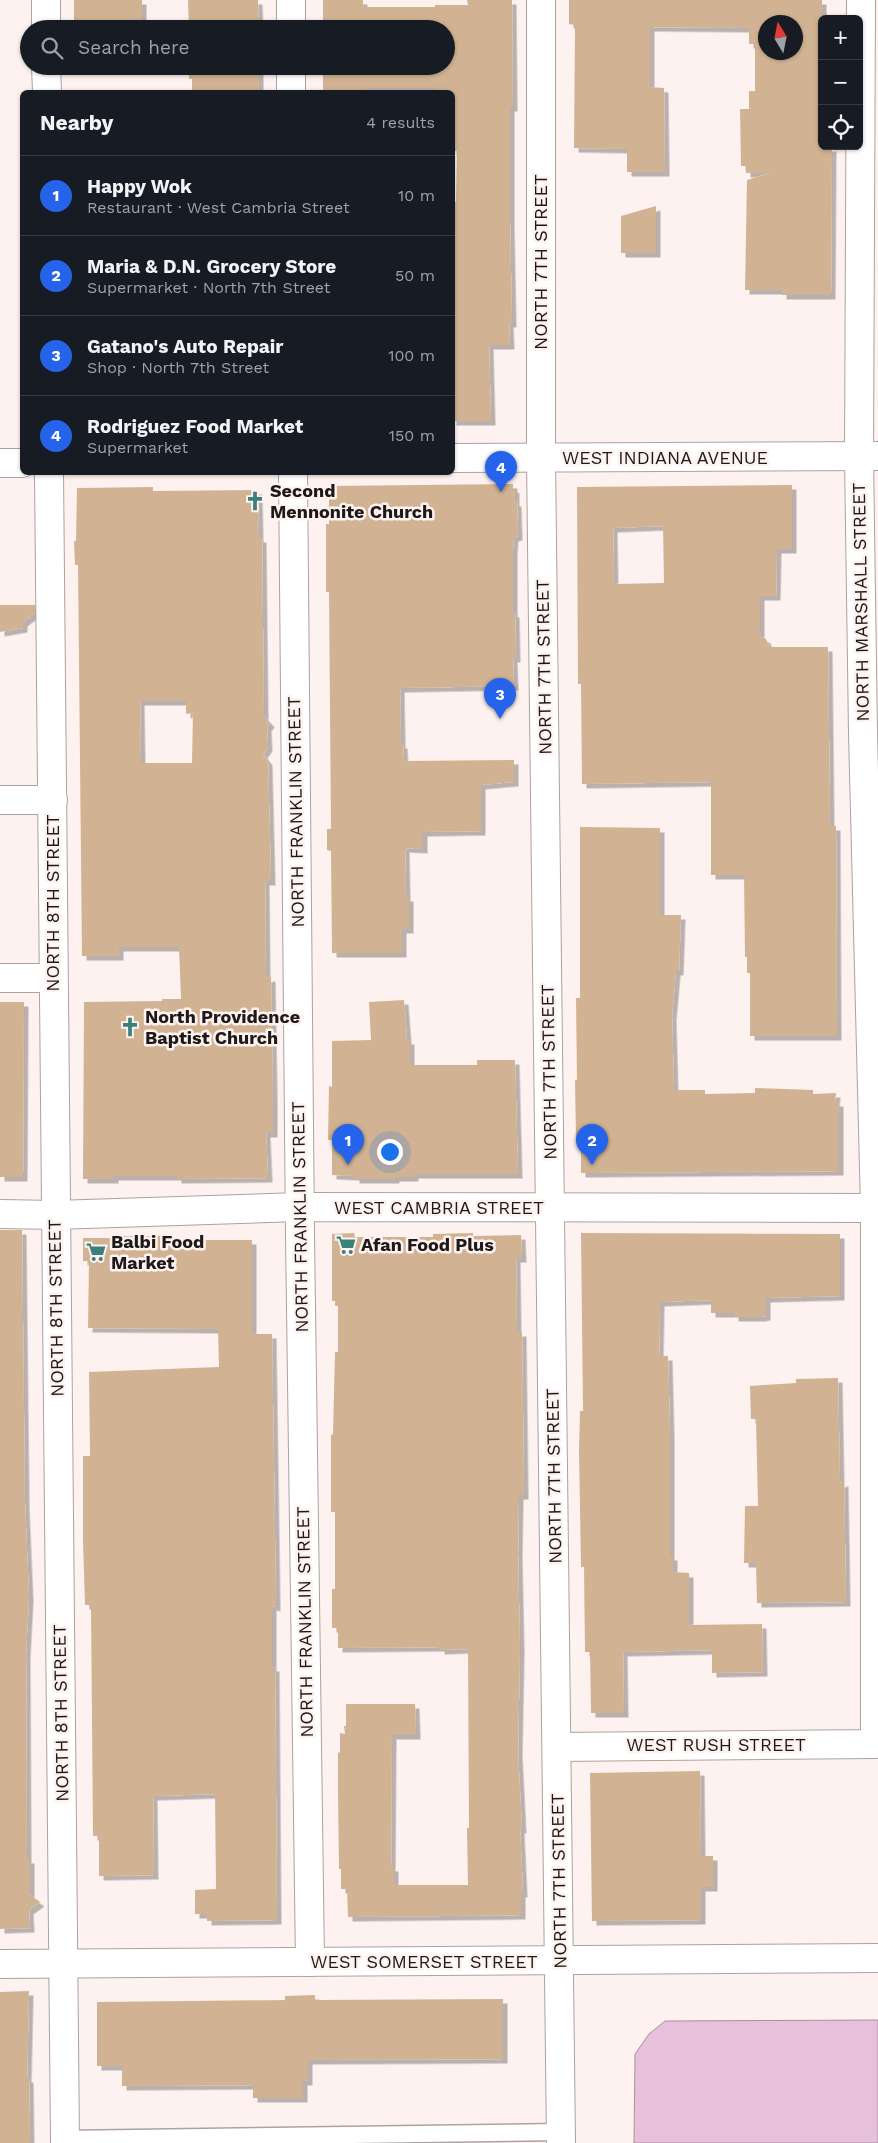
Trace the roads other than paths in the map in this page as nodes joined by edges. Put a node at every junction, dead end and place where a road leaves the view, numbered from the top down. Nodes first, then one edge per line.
1 (46, 0) edge
2 (291, 0) edge
3 (542, 0) edge
4 (861, 0) edge
5 (46, 20) edge
6 (291, 20) edge
7 (46, 75) edge
8 (291, 75) edge
9 (47, 90) edge
10 (291, 90) edge
11 (869, 456) edge
12 (455, 458) edge
13 (541, 458) junction
14 (0, 463) edge
15 (20, 463) edge
16 (49, 475) edge
17 (293, 475) edge
18 (0, 800) edge
19 (53, 800) junction
20 (0, 978) edge
21 (52, 978) junction
22 (299, 1207) junction
23 (551, 1208) junction
24 (876, 1208) edge
25 (0, 1214) edge
26 (55, 1215) junction
27 (875, 1744) joint
28 (558, 1747) junction
29 (878, 1958) edge
30 (310, 1962) junction
31 (560, 1962) junction
32 (64, 1963) junction
33 (0, 1964) edge
34 (561, 2137) edge
35 (65, 2141) edge

1 - 5 street
2 - 6 street
3 - 13 street, NORTH 7TH STREET
4 - 11 street, NORTH MARSHALL STREET
7 - 9 street
8 - 10 street
11 - 13 street, WEST INDIANA AVENUE
11 - 24 street, NORTH MARSHALL STREET
12 - 13 street, WEST INDIANA AVENUE
13 - 23 street, NORTH 7TH STREET
14 - 15 street
16 - 19 street, NORTH 8TH STREET
17 - 22 street, NORTH FRANKLIN STREET
18 - 19 street
19 - 21 street, NORTH 8TH STREET
20 - 21 street
21 - 26 street, NORTH 8TH STREET
22 - 23 street, WEST CAMBRIA STREET
22 - 26 street, WEST CAMBRIA STREET
22 - 30 street, NORTH FRANKLIN STREET
23 - 24 street, WEST CAMBRIA STREET
23 - 28 street, NORTH 7TH STREET
24 - 27 street, NORTH MARSHALL STREET
25 - 26 street, WEST CAMBRIA STREET
26 - 32 street, NORTH 8TH STREET
27 - 28 street, WEST RUSH STREET
28 - 31 street, NORTH 7TH STREET
29 - 31 street, WEST SOMERSET STREET
30 - 31 street, WEST SOMERSET STREET
30 - 32 street, WEST SOMERSET STREET
31 - 34 street, NORTH 7TH STREET
32 - 33 street, WEST SOMERSET STREET
32 - 35 street, NORTH 8TH STREET
34 - 35 lane

